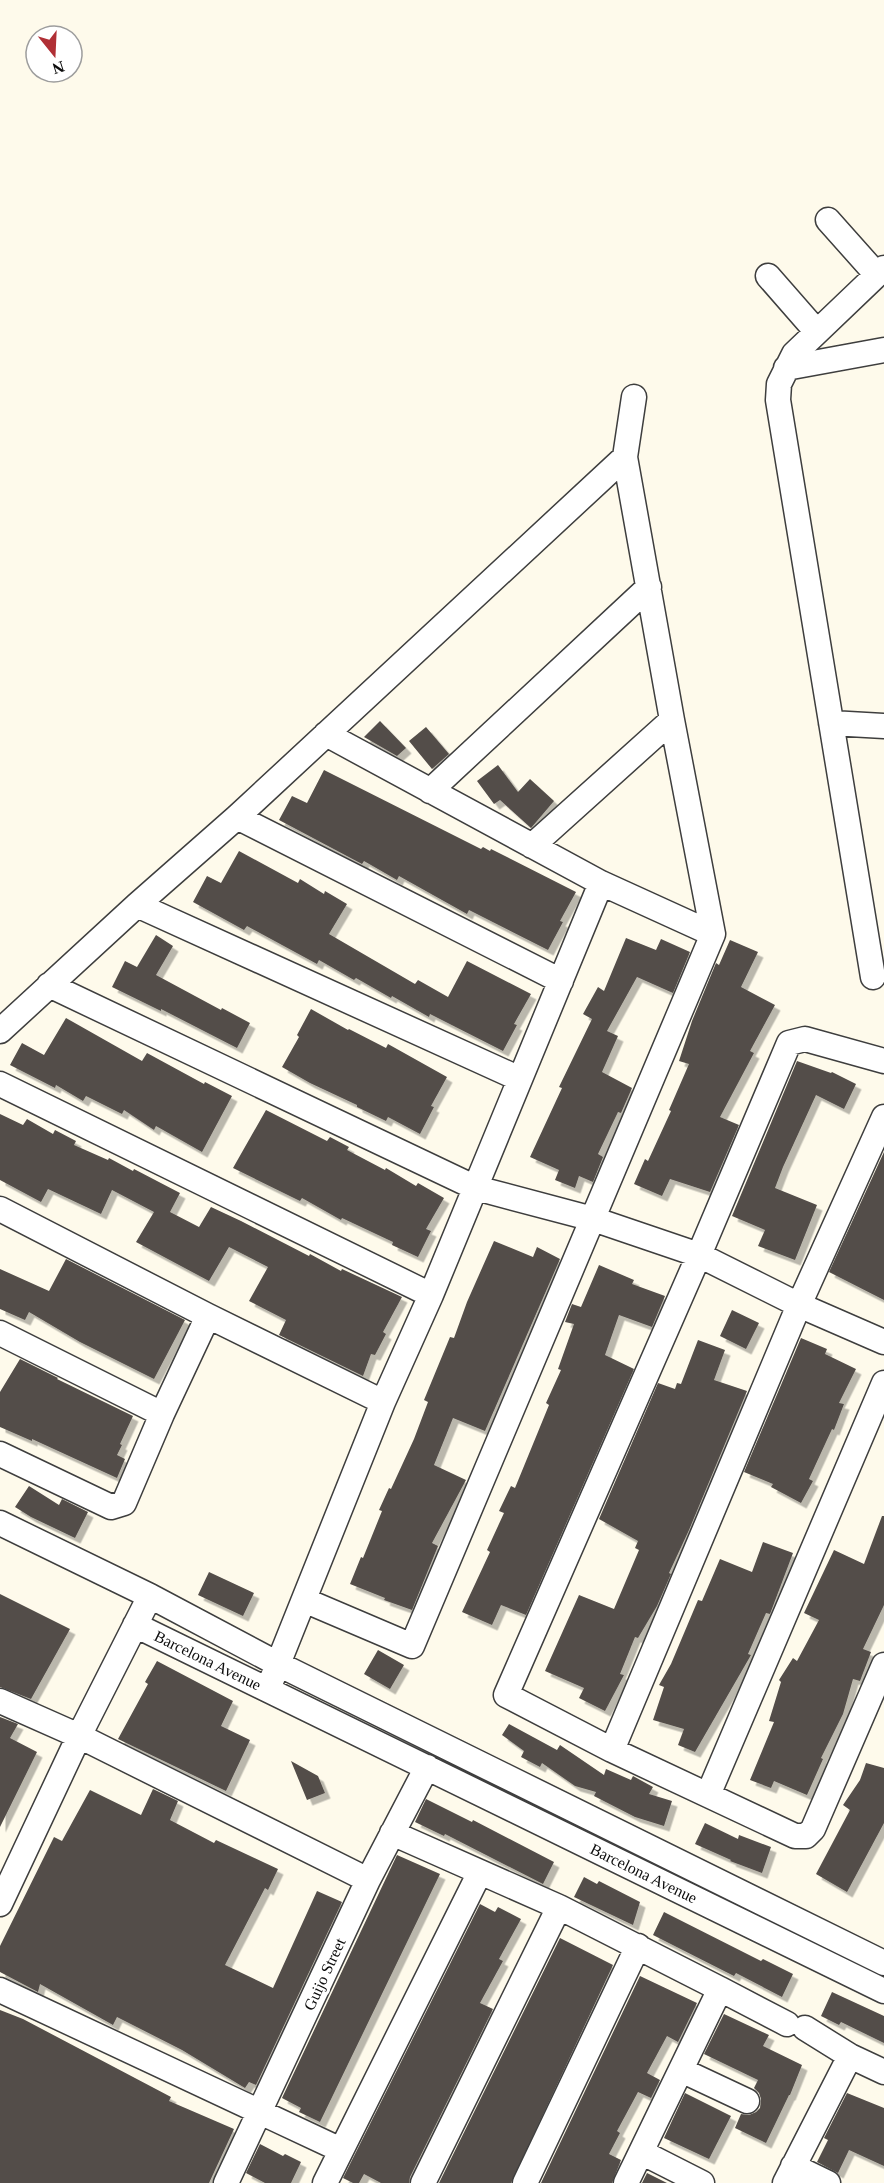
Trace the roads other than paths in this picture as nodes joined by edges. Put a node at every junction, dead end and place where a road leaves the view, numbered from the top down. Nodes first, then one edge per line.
1 (828, 220) dead end
2 (880, 272) edge
3 (768, 276) dead end
4 (818, 332) junction
5 (884, 351) edge
6 (786, 368) junction
7 (634, 396) dead end
8 (625, 457) junction
9 (649, 587) junction
10 (672, 720) junction
11 (831, 723) junction
12 (884, 726) edge
13 (326, 734) junction
14 (430, 791) junction
15 (237, 817) junction
16 (532, 846) junction
17 (601, 883) junction
18 (137, 905) junction
19 (873, 910) edge
20 (713, 934) junction
21 (873, 977) dead end
22 (561, 981) junction
23 (49, 985) junction
24 (0, 1031) edge
25 (884, 1061) edge
26 (520, 1079) junction
27 (0, 1084) edge
28 (884, 1118) edge
29 (476, 1188) junction
30 (0, 1209) edge
31 (593, 1220) junction
32 (699, 1255) junction
33 (430, 1295) junction
34 (799, 1305) junction
35 (208, 1316) junction
36 (0, 1334) edge
37 (884, 1342) edge
38 (884, 1383) edge
39 (383, 1402) junction
40 (162, 1413) junction
41 (0, 1454) edge
42 (0, 1523) edge
43 (150, 1596) junction
44 (304, 1600) junction
45 (135, 1625) junction
46 (278, 1664) junction
47 (884, 1665) edge
48 (268, 1689) junction
49 (0, 1701) edge
50 (79, 1736) junction
51 (612, 1749) junction
52 (427, 1767) junction
53 (708, 1795) junction
54 (392, 1833) junction
55 (480, 1872) junction
56 (368, 1880) junction
57 (0, 1904) edge
58 (559, 1907) junction
59 (638, 1946) junction
60 (884, 1963) edge
61 (720, 1989) junction
62 (0, 1990) edge
63 (884, 1990) edge
64 (850, 2056) junction
65 (681, 2070) junction
66 (884, 2072) edge
67 (747, 2101) dead end
68 (259, 2114) junction
69 (341, 2150) junction
70 (641, 2152) junction
71 (789, 2175) edge
72 (226, 2183) edge
73 (325, 2183) edge
74 (423, 2183) edge
75 (525, 2183) edge
76 (626, 2183) edge
77 (702, 2183) edge
78 (828, 2183) edge

1 - 2 street
2 - 4 street
3 - 4 street
4 - 6 street
5 - 6 street
6 - 11 street
7 - 8 street
8 - 9 street
8 - 13 street
9 - 10 street
9 - 14 street
10 - 16 street
10 - 20 street
11 - 12 street
11 - 19 street
13 - 14 street
13 - 15 street
14 - 16 street
15 - 18 street
15 - 22 street
16 - 17 street
17 - 20 street
17 - 22 street
18 - 23 street
18 - 26 street
19 - 21 street
20 - 31 street
22 - 26 street
23 - 24 street
23 - 29 street
25 - 32 street
26 - 29 street
27 - 33 street
28 - 34 street
29 - 31 street
29 - 33 street
30 - 35 street
31 - 32 street
31 - 44 street
32 - 34 street
32 - 51 street
33 - 39 street
34 - 37 street
34 - 51 street
35 - 39 street
35 - 40 street
36 - 40 street
38 - 53 street
39 - 44 street
40 - 41 street
42 - 43 street
43 - 45 street, Barcelona Avenue
43 - 46 street, Barcelona Avenue
44 - 46 street
45 - 48 street, Barcelona Avenue
45 - 50 street
46 - 48 street
46 - 60 street, Barcelona Avenue
47 - 53 street
48 - 52 street, Barcelona Avenue
49 - 50 street
50 - 56 street
50 - 57 street
51 - 53 street
52 - 54 street, Guijo Street
52 - 63 street, Barcelona Avenue
54 - 55 street
54 - 56 street, Guijo Street
55 - 58 street
55 - 69 street
56 - 68 street, Guijo Street
58 - 59 street
58 - 74 street
59 - 61 street
59 - 75 street
61 - 64 street
61 - 65 street
62 - 68 street
64 - 66 street
64 - 71 street
65 - 67 street
65 - 70 street
68 - 69 street
68 - 72 street, Guijo Street
69 - 73 street
70 - 76 street
70 - 77 street
71 - 78 street

